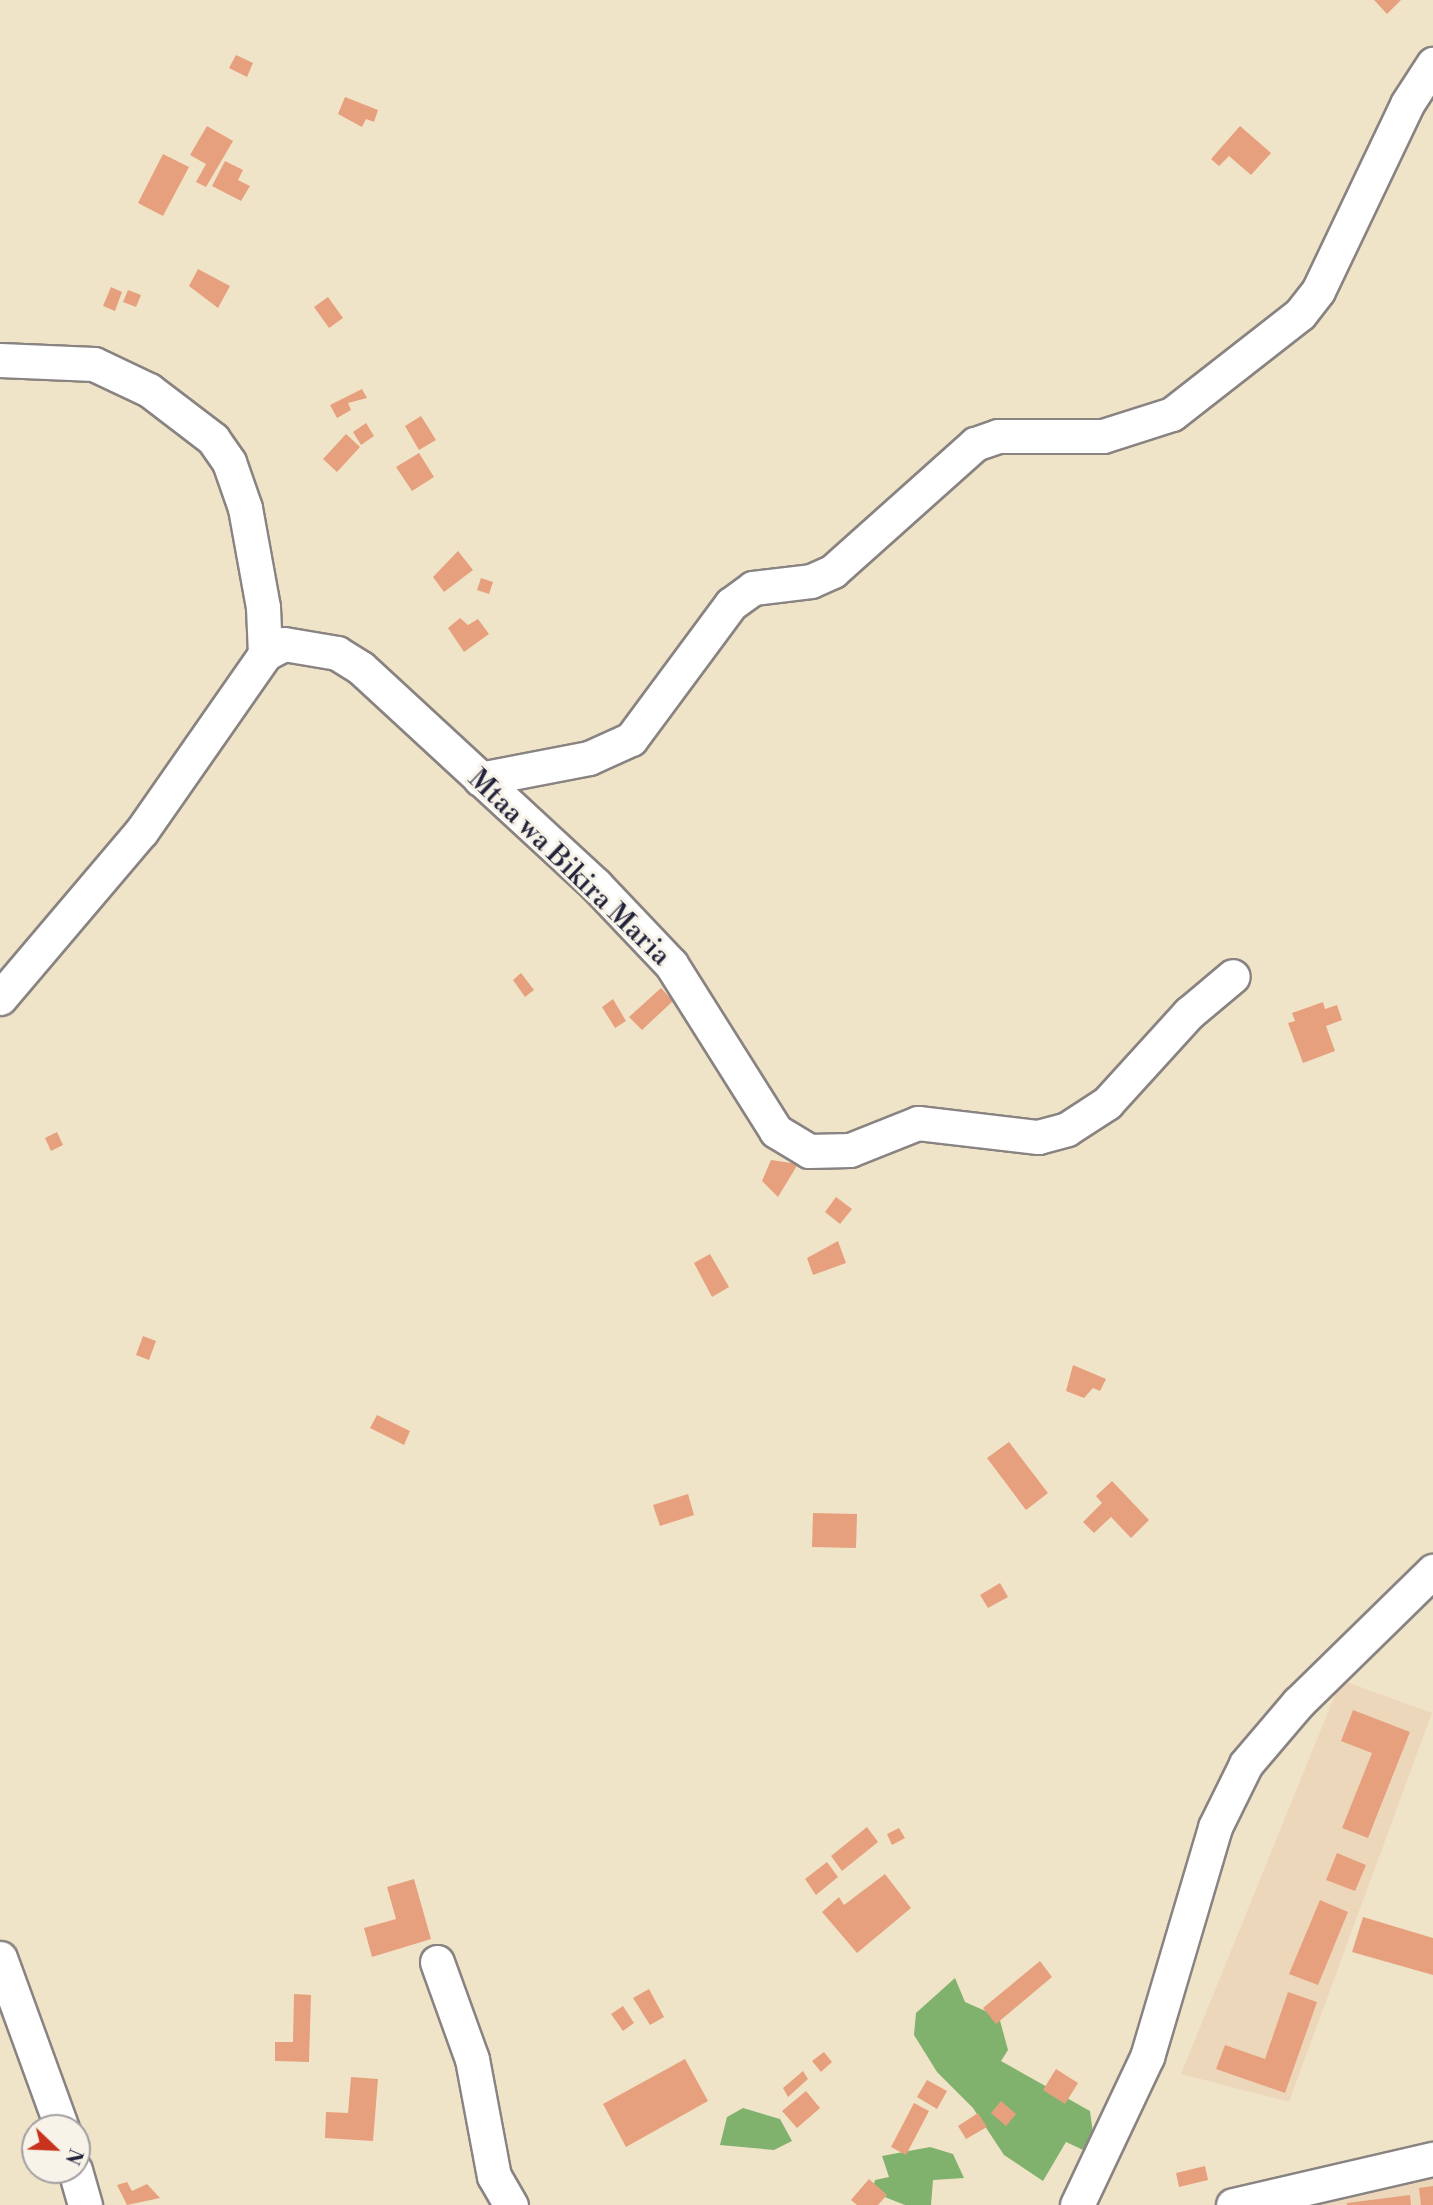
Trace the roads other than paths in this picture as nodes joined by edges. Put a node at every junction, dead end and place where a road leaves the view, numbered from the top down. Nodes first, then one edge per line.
1 (1433, 64) edge
2 (0, 360) edge
3 (265, 654) junction
4 (480, 779) junction
5 (1233, 976) dead end
6 (0, 998) edge
7 (1433, 1571) edge
8 (0, 1958) edge
9 (437, 1962) dead end
10 (57, 2114) edge
11 (1433, 2159) edge
12 (79, 2184) edge
13 (85, 2205) edge
14 (511, 2205) edge
15 (1076, 2205) edge
16 (1233, 2205) edge

1 - 4 street
2 - 3 street
3 - 4 street, Mtaa wa Bikira Maria
3 - 6 street
4 - 5 street, Mtaa wa Bikira Maria
7 - 15 street
8 - 10 street
9 - 14 street
11 - 16 street
12 - 13 street

